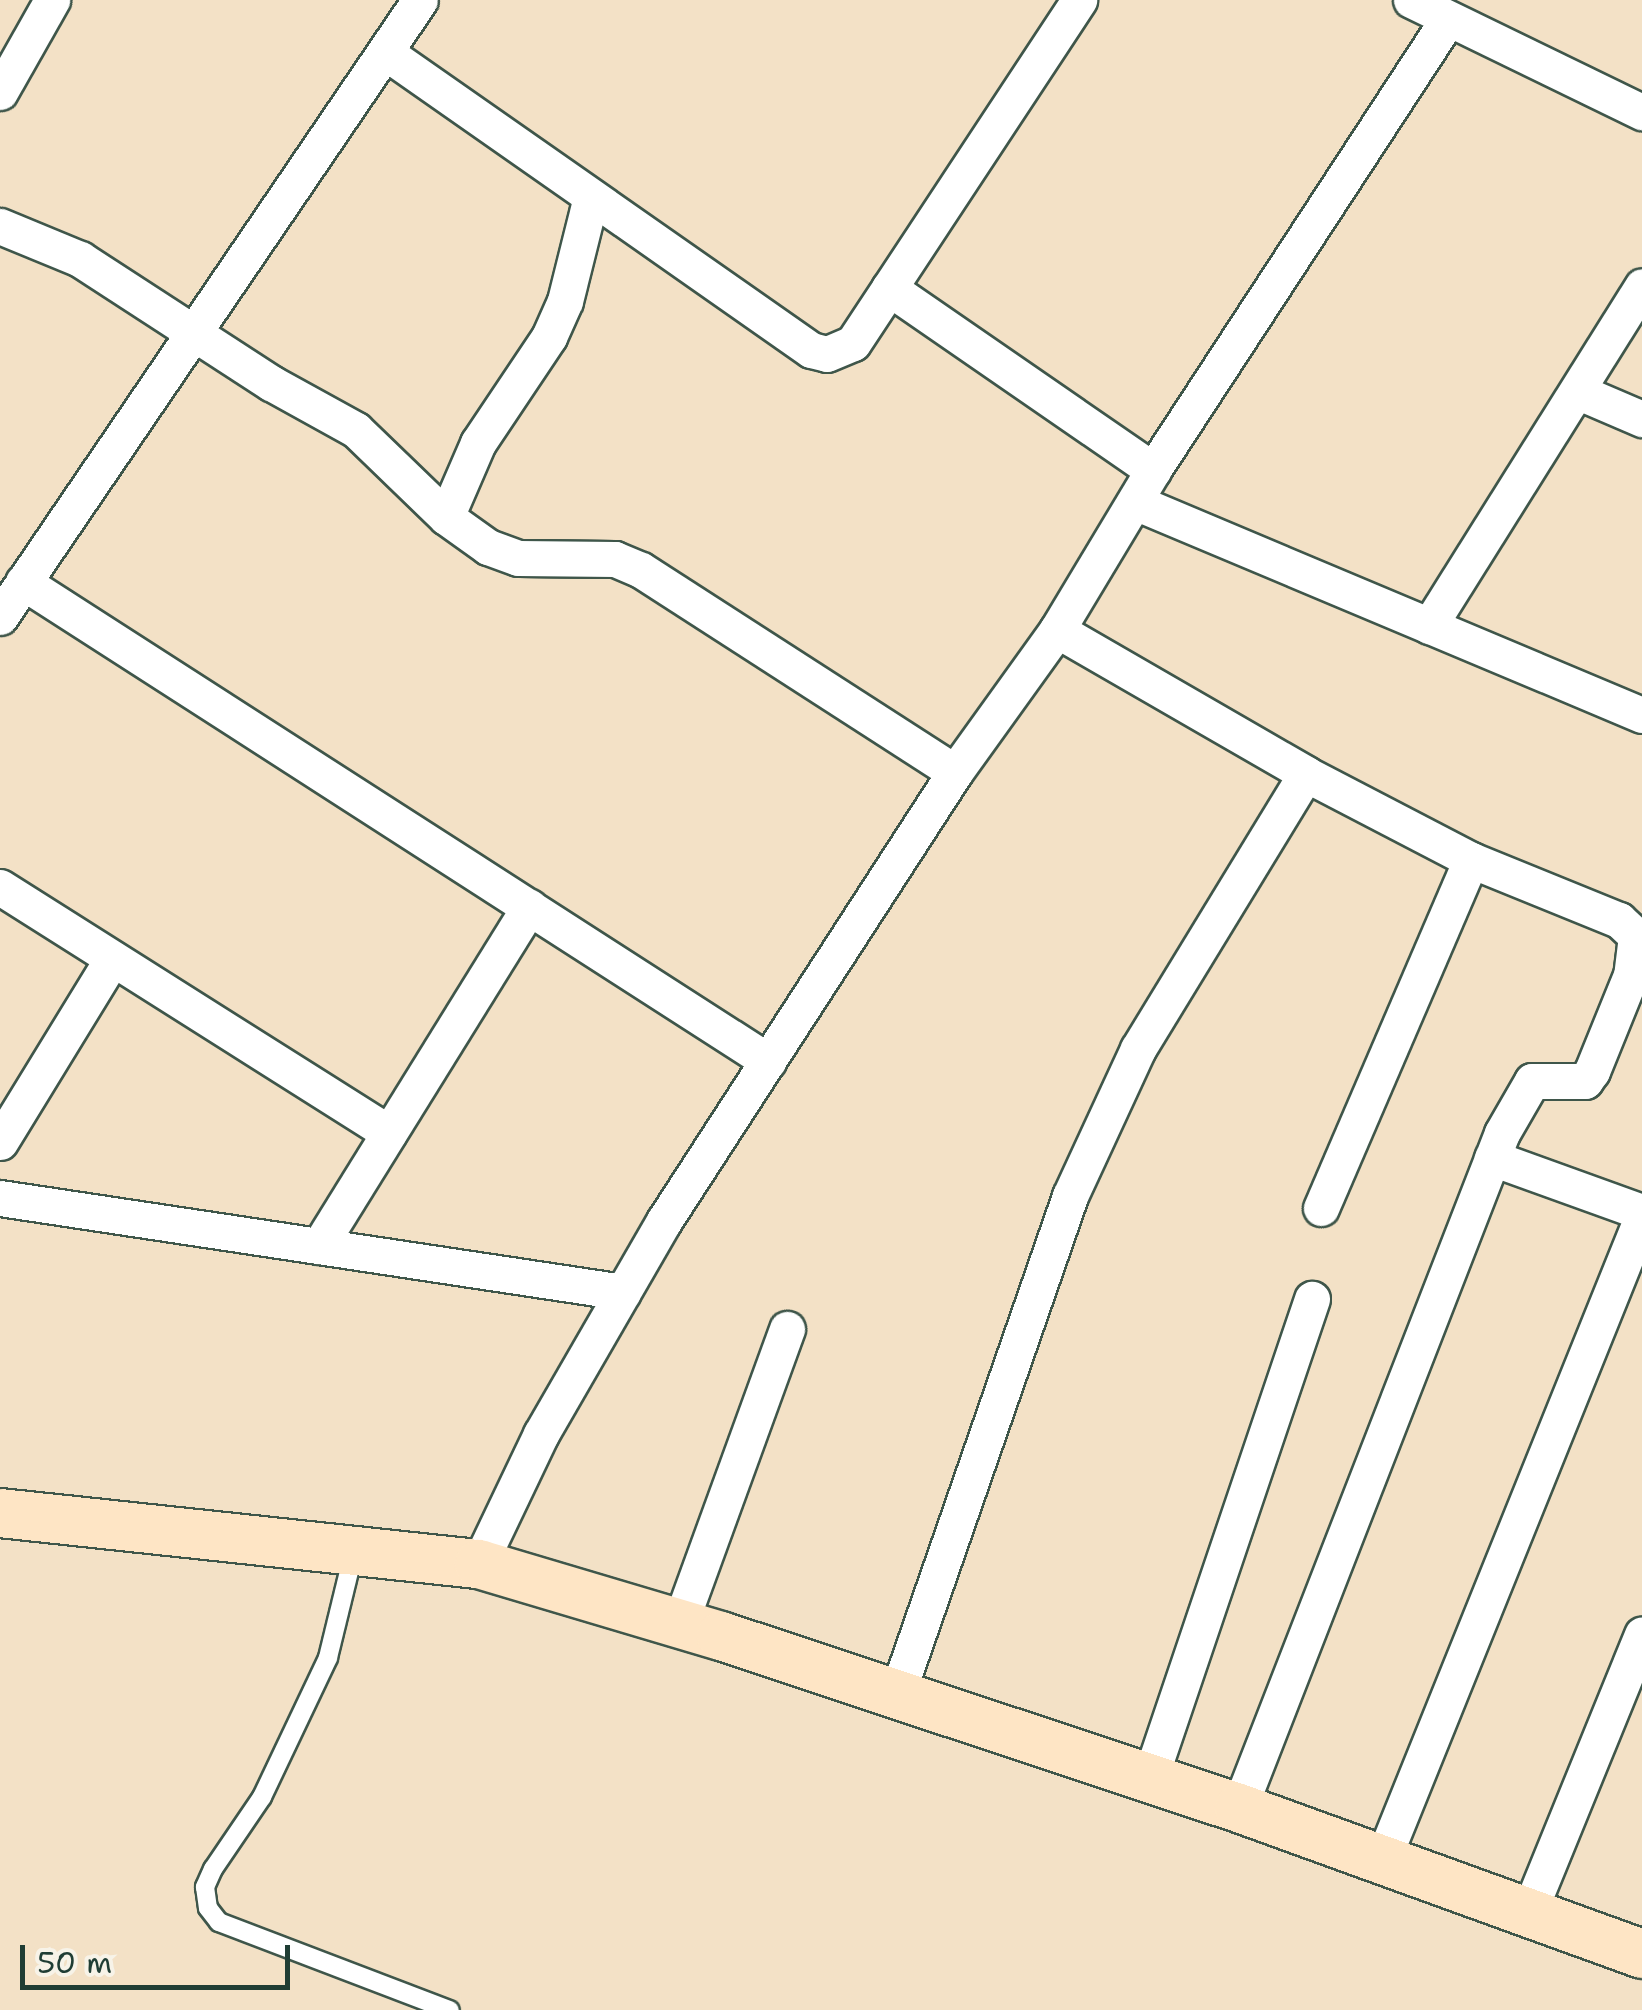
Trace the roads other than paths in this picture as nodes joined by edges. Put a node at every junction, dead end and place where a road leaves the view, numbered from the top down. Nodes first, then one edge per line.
1 (52, 0) edge
2 (420, 0) edge
3 (1078, 0) edge
4 (1412, 0) edge
5 (1446, 22) junction
6 (384, 52) junction
7 (0, 92) edge
8 (1642, 112) edge
9 (591, 196) junction
10 (0, 226) edge
11 (1642, 286) edge
12 (889, 288) junction
13 (197, 330) junction
14 (1579, 392) junction
15 (1642, 419) edge
16 (1153, 470) junction
17 (1136, 502) junction
18 (446, 517) junction
19 (23, 582) junction
20 (0, 618) edge
21 (1429, 626) junction
22 (1057, 630) junction
23 (1642, 715) edge
24 (955, 772) junction
25 (1306, 774) junction
26 (1471, 860) junction
27 (0, 887) edge
28 (529, 908) junction
29 (112, 958) junction
30 (1636, 977) edge
31 (768, 1061) junction
32 (389, 1133) junction
33 (0, 1142) edge
34 (1492, 1158) junction
35 (0, 1198) edge
36 (1321, 1208) dead end
37 (1642, 1215) edge
38 (320, 1246) junction
39 (623, 1292) junction
40 (1312, 1299) dead end
41 (786, 1330) dead end
42 (0, 1512) edge
43 (354, 1550) junction
44 (479, 1564) junction
45 (680, 1624) junction
46 (1642, 1634) edge
47 (898, 1694) junction
48 (1148, 1781) junction
49 (1239, 1808) junction
50 (1382, 1861) junction
51 (1528, 1914) junction
52 (1642, 1954) edge
53 (450, 2010) edge

1 - 7 street
2 - 6 street
3 - 12 street
4 - 5 street
5 - 8 street
5 - 16 street
6 - 9 street
6 - 13 street
9 - 12 street
9 - 18 street
10 - 13 street
11 - 14 street
12 - 16 street
13 - 18 street
13 - 19 street
14 - 15 street
14 - 21 street
16 - 17 street
17 - 21 street
17 - 22 street
18 - 24 street
19 - 20 street
19 - 28 street
21 - 23 street
22 - 24 street
22 - 25 street
24 - 31 street
25 - 26 street
25 - 47 street
26 - 30 street
26 - 36 street
27 - 29 street
28 - 31 street
28 - 32 street
29 - 32 street
29 - 33 street
30 - 34 street
31 - 39 street
32 - 38 street
34 - 37 street
34 - 49 street
35 - 38 street
37 - 50 street
38 - 39 street
39 - 44 street
40 - 48 street
41 - 45 street
42 - 43 street
43 - 44 street
43 - 53 lane
44 - 45 street
45 - 47 street
46 - 51 street
47 - 48 street
48 - 49 street
49 - 50 street
50 - 51 street
51 - 52 street

